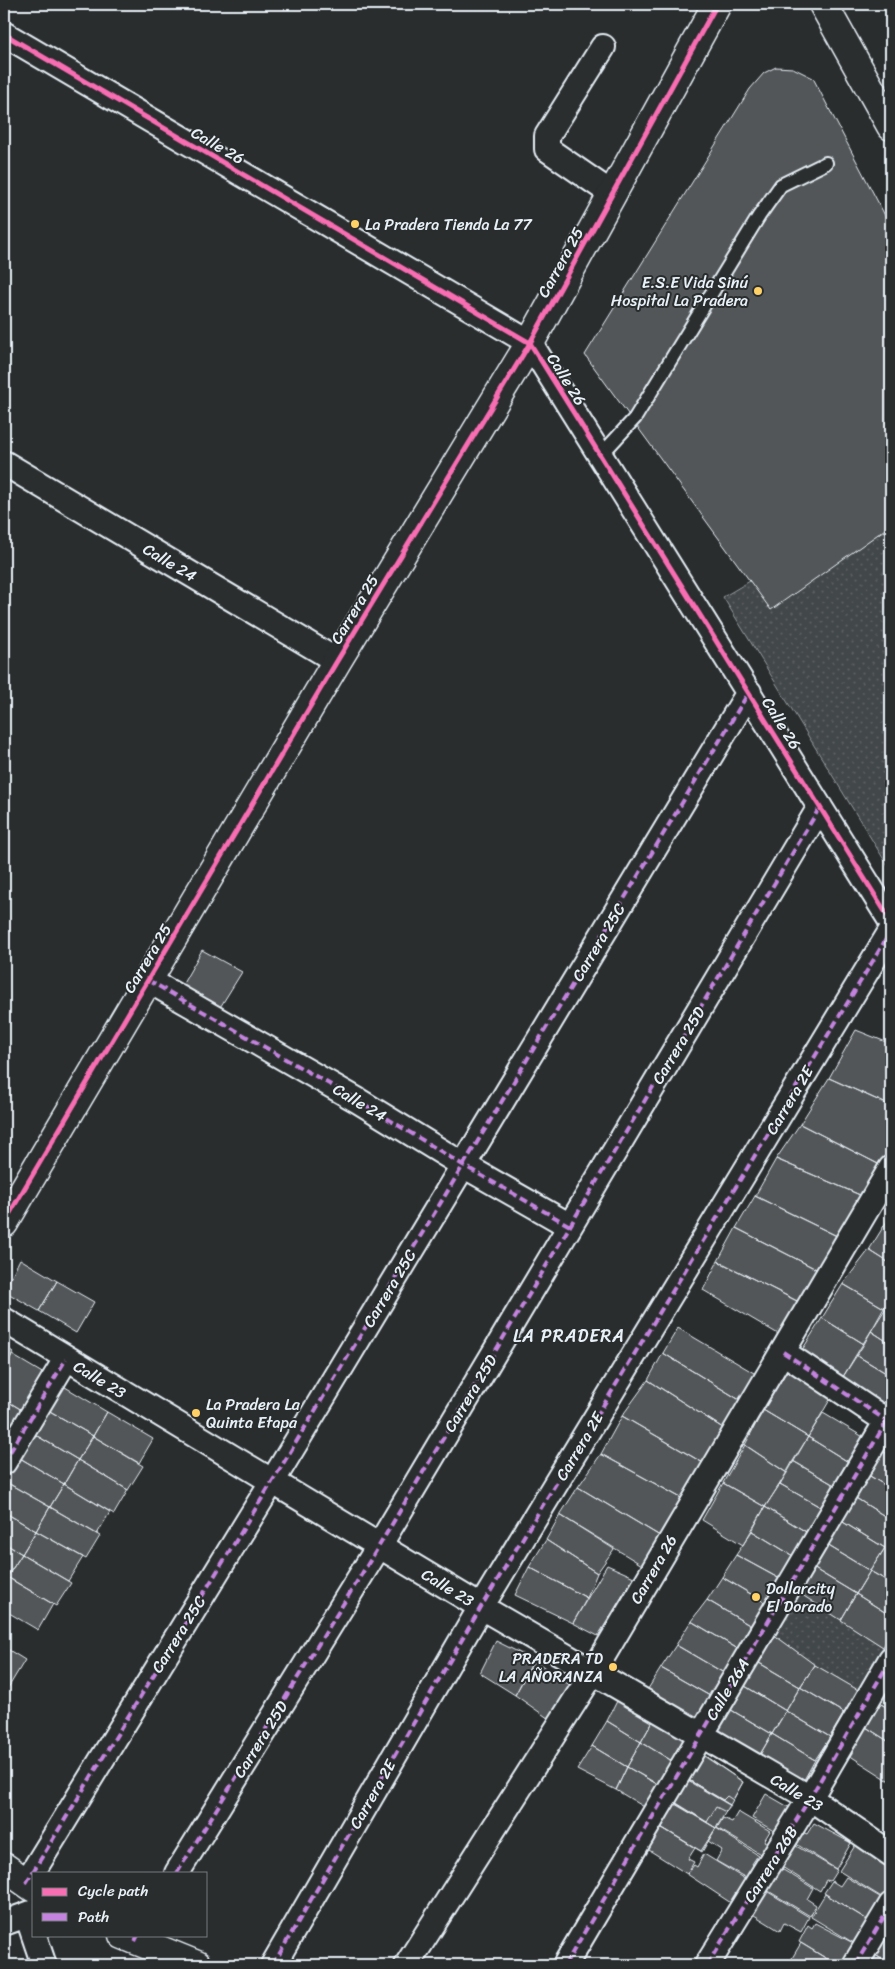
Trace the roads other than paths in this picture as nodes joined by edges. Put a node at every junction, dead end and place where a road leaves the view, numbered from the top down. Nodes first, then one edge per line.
1 (716, 4) edge
2 (823, 4) edge
3 (4, 34) edge
4 (603, 47) dead end
5 (891, 126) edge
6 (826, 163) dead end
7 (612, 194) junction
8 (530, 343) junction
9 (600, 456) junction
10 (4, 463) edge
11 (337, 661) junction
12 (749, 692) junction
13 (820, 807) junction
14 (891, 921) edge
15 (891, 931) edge
16 (148, 980) junction
17 (463, 1165) junction
18 (891, 1168) edge
19 (4, 1223) edge
20 (570, 1226) junction
21 (4, 1320) edge
22 (782, 1352) junction
23 (66, 1359) junction
24 (890, 1420) edge
25 (4, 1462) edge
26 (272, 1482) junction
27 (379, 1546) junction
28 (481, 1607) junction
29 (891, 1659) edge
30 (594, 1671) junction
31 (700, 1734) junction
32 (810, 1798) junction
33 (891, 1854) edge
34 (4, 1867) edge
35 (38, 1872) edge
36 (178, 1872) edge
37 (30, 1886) edge
38 (891, 1905) edge
39 (30, 1913) edge
40 (4, 1923) edge
41 (36, 1936) edge
42 (132, 1937) edge
43 (44, 1965) edge
44 (197, 1965) edge
45 (273, 1965) edge
46 (407, 1965) edge
47 (564, 1965) edge
48 (707, 1965) edge
49 (855, 1965) edge

1 - 7 street, Carrera 25
2 - 5 street
3 - 8 street, Calle 26
4 - 7 street
6 - 9 lane
7 - 8 street, Carrera 25
8 - 9 street, Calle 26
8 - 11 street, Carrera 25
9 - 12 street, Calle 26
10 - 11 street, Calle 24
11 - 16 street, Carrera 25
12 - 13 street, Calle 26
12 - 17 street, Carrera 25C
13 - 14 street, Calle 26
13 - 20 street, Carrera 25D
15 - 28 street, Carrera 2E
16 - 17 street, Calle 24
16 - 19 street, Carrera 25
17 - 20 street, Calle 24
17 - 26 street, Carrera 25C
18 - 22 street, Carrera 26
20 - 27 street, Carrera 25D
21 - 23 street, Calle 23
22 - 24 street
22 - 30 street, Carrera 26
23 - 25 street
23 - 26 street, Calle 23
24 - 31 street, Calle 26A
26 - 27 street, Calle 23
26 - 35 street, Carrera 25C
27 - 28 street, Calle 23
27 - 36 street, Carrera 25D
28 - 30 street, Calle 23
28 - 45 street, Carrera 2E
29 - 32 street, Carrera 26B
30 - 31 street, Calle 23
30 - 46 street, Carrera 26
31 - 32 street, Calle 23
31 - 47 street, Calle 26A
32 - 33 street, Calle 23
32 - 48 street, Carrera 26B
34 - 37 street
38 - 49 street
39 - 40 street
41 - 43 street
42 - 44 street

